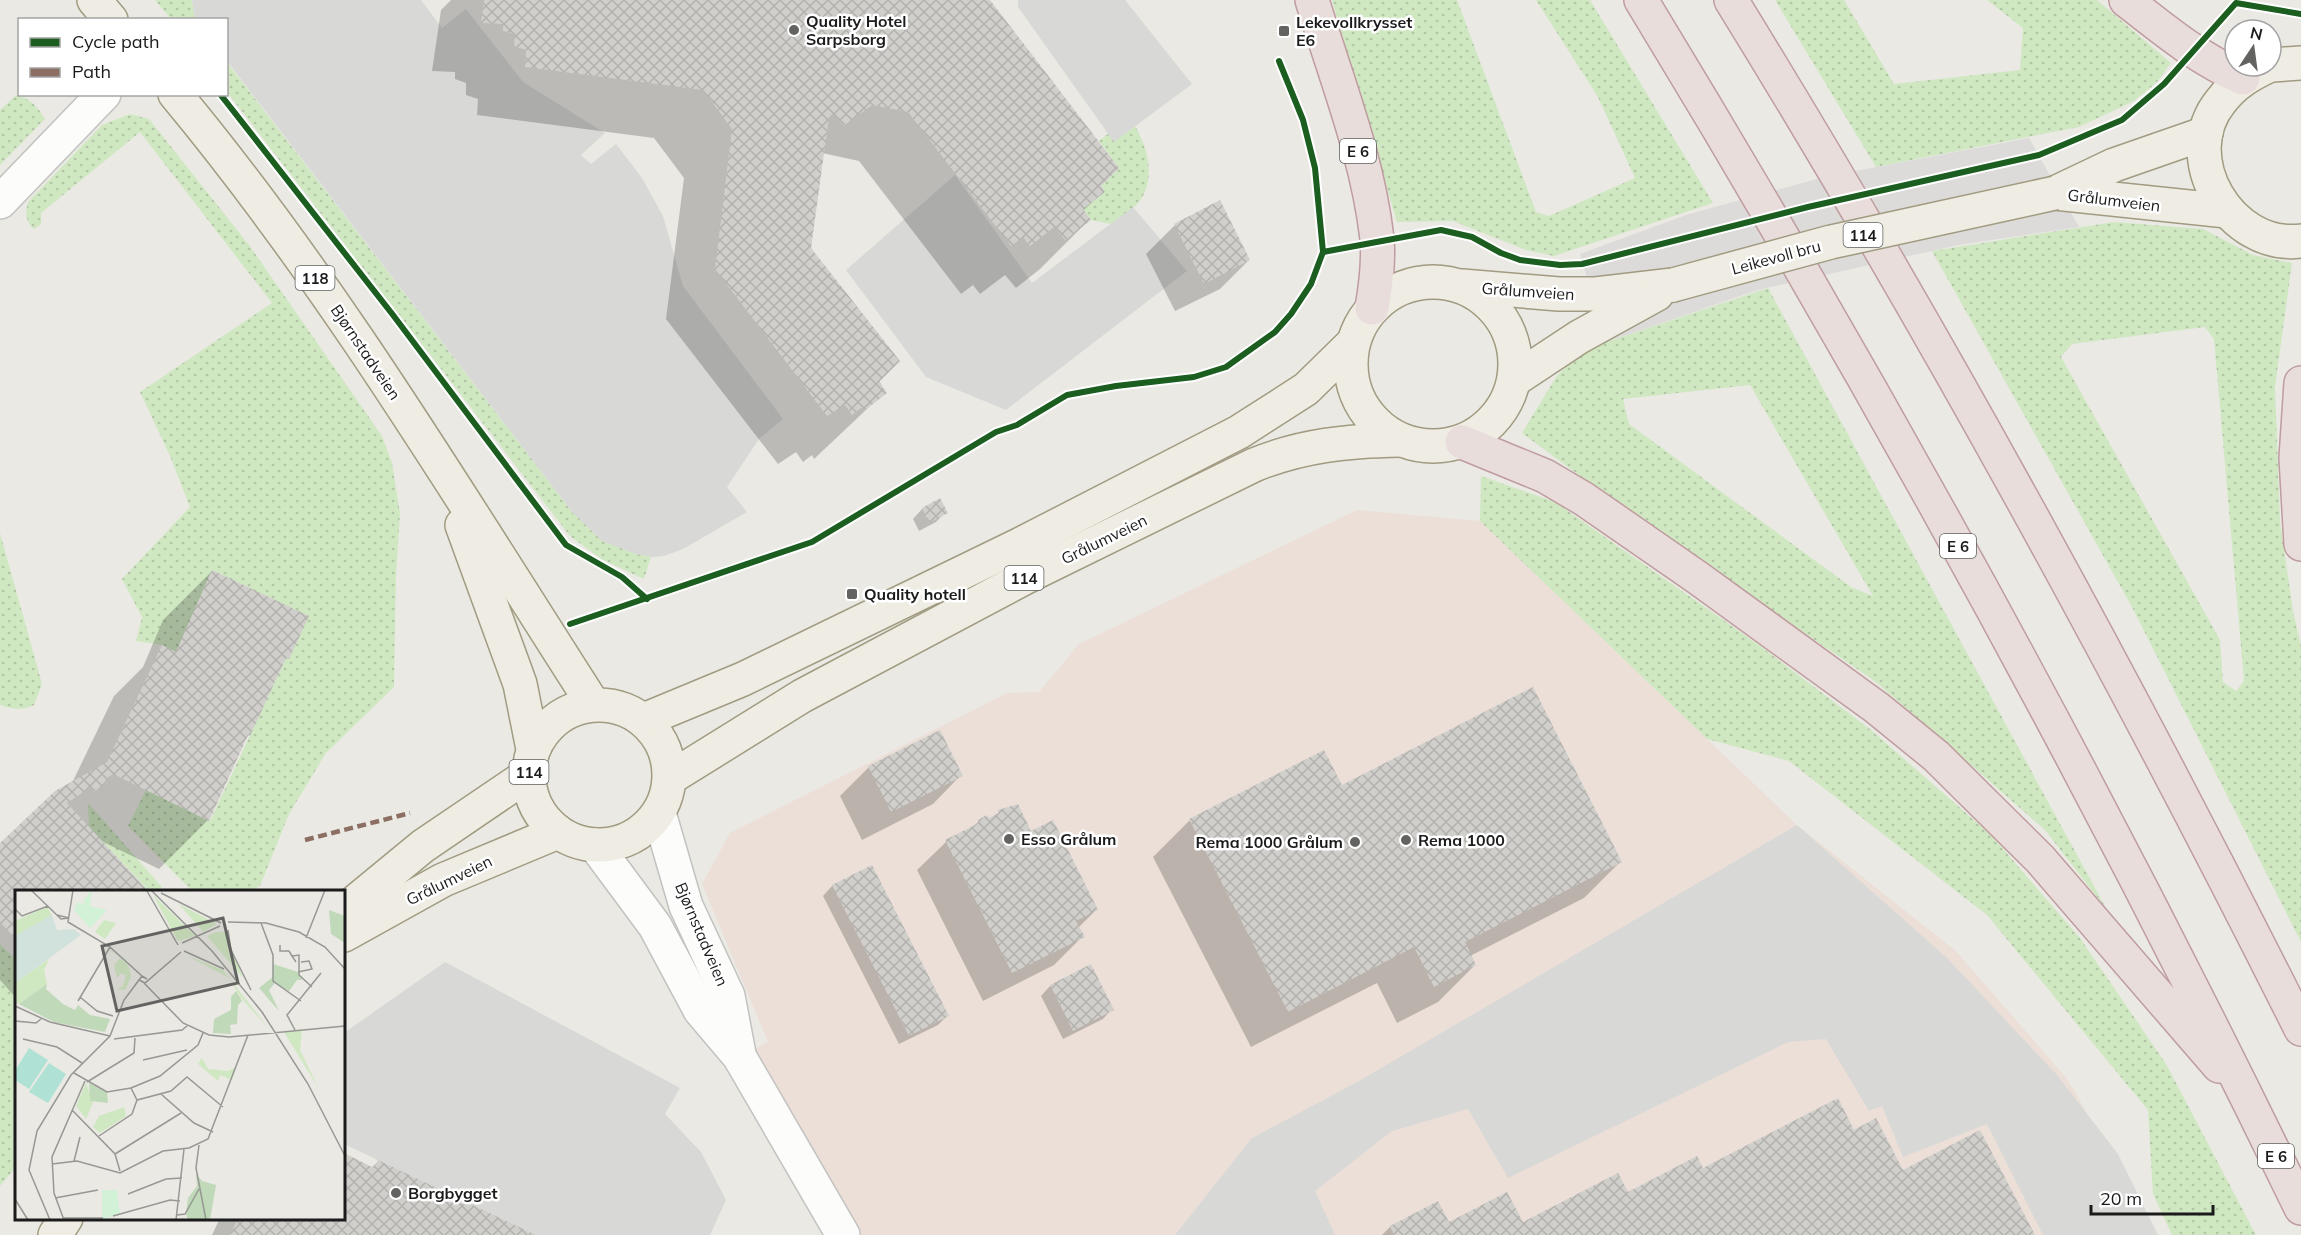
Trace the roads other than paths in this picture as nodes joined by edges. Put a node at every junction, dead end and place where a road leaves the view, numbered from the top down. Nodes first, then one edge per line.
1 (94, 0) edge
2 (1312, 0) edge
3 (1641, 0) edge
4 (1731, 0) edge
5 (2126, 0) edge
6 (109, 18) edge
7 (2301, 63) edge
8 (2283, 66) edge
9 (2223, 67) edge
10 (2250, 78) edge
11 (102, 96) edge
12 (177, 96) edge
13 (2206, 133) junction
14 (2055, 193) junction
15 (0, 202) edge
16 (2227, 211) junction
17 (2301, 241) edge
18 (1460, 286) junction
19 (1601, 307) junction
20 (1372, 308) junction
21 (1353, 343) junction
22 (1514, 380) junction
23 (2301, 382) edge
24 (1400, 440) junction
25 (1462, 442) junction
26 (442, 470) junction
27 (2301, 544) edge
28 (594, 704) junction
29 (644, 720) junction
30 (531, 762) junction
31 (670, 778) junction
32 (659, 813) junction
33 (558, 832) junction
34 (596, 845) junction
35 (345, 909) edge
36 (345, 934) edge
37 (2301, 1029) edge
38 (740, 1056) junction
39 (2251, 1104) junction
40 (2301, 1208) edge
41 (65, 1220) edge
42 (55, 1235) edge
43 (843, 1235) edge

1 - 6 main road
2 - 20 highway, E 6
3 - 39 highway, E 6
4 - 37 highway
5 - 9 highway
7 - 8 main road
10 - 13 main road
11 - 15 street
12 - 26 main road, Bjørnstadveien / 118
13 - 14 main road, Grålumveien / 114
13 - 16 main road
14 - 16 main road, Grålumveien / 114
14 - 19 main road, Leikevoll bru / 114, bridge
16 - 17 main road
18 - 19 main road, Grålumveien / 114
18 - 20 main road, 114
18 - 22 main road, 114
19 - 22 main road, 114
20 - 21 main road, 114
21 - 24 main road, 114
21 - 29 main road, Grålumveien / 114
22 - 25 main road, 114
23 - 27 highway
24 - 25 main road, 114
24 - 31 main road, Grålumveien / 114
25 - 39 highway, E 6
26 - 28 main road, Bjørnstadveien / 118
26 - 30 main road, Bjørnstadveien / 118
28 - 29 main road, 114
28 - 30 main road, 114
29 - 31 main road, 114
30 - 33 main road, 114
30 - 35 main road, Grålumveien / 114
31 - 32 main road, 114
32 - 34 main road, 114
32 - 38 street, Bjørnstadveien
33 - 34 main road, 114
33 - 36 main road, Grålumveien
34 - 38 street, Bjørnstadveien
38 - 43 street, Bjørnstadveien
39 - 40 highway, E 6
41 - 42 main road

